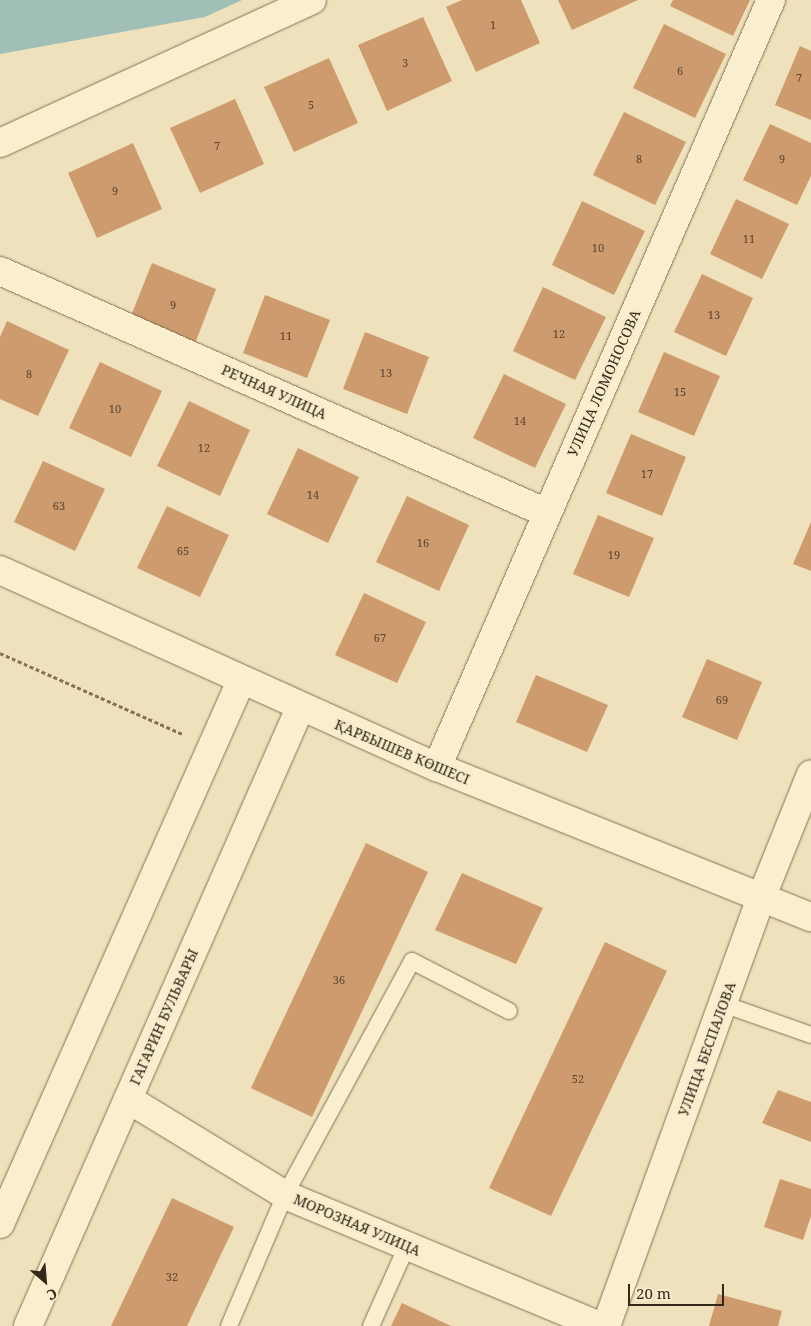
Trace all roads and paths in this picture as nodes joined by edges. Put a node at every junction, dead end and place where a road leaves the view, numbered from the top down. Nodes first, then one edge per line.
1 (312, 0) edge
2 (771, 0) edge
3 (0, 143) edge
4 (0, 270) edge
5 (547, 513) junction
6 (0, 570) edge
7 (0, 653) edge
8 (241, 681) junction
9 (300, 708) junction
10 (211, 746) junction
11 (437, 767) junction
12 (811, 774) edge
13 (762, 896) junction
14 (811, 917) edge
15 (723, 1004) junction
16 (509, 1011) dead end
17 (811, 1035) edge
18 (128, 1099) junction
19 (284, 1194) junction
20 (0, 1224) edge
21 (407, 1246) junction
22 (28, 1326) edge
23 (229, 1326) edge
24 (371, 1326) edge
25 (600, 1326) edge
26 (606, 1326) edge

1 - 3 street
2 - 5 street, УЛИЦА ЛОМОНОСОВА
4 - 5 street, РЕЧНАЯ УЛИЦА
5 - 11 street, УЛИЦА ЛОМОНОСОВА
6 - 8 street, ҚАРБЫШЕВ КӨШЕСІ
7 - 10 path
8 - 9 street, ҚАРБЫШЕВ КӨШЕСІ
8 - 10 street
9 - 11 street, ҚАРБЫШЕВ КӨШЕСІ
9 - 18 street, ГАГАРИН БУЛЬВАРЫ
10 - 20 street
11 - 13 street, ҚАРБЫШЕВ КӨШЕСІ
12 - 13 street, УЛИЦА БЕСПАЛОВА
13 - 14 street, ҚАРБЫШЕВ КӨШЕСІ
13 - 15 street, УЛИЦА БЕСПАЛОВА
15 - 17 lane
15 - 26 street, УЛИЦА БЕСПАЛОВА
16 - 19 lane
18 - 19 street, МОРОЗНАЯ УЛИЦА
18 - 22 street, ГАГАРИН БУЛЬВАРЫ
19 - 21 street, МОРОЗНАЯ УЛИЦА
19 - 23 lane
21 - 24 lane
21 - 25 street, МОРОЗНАЯ УЛИЦА

